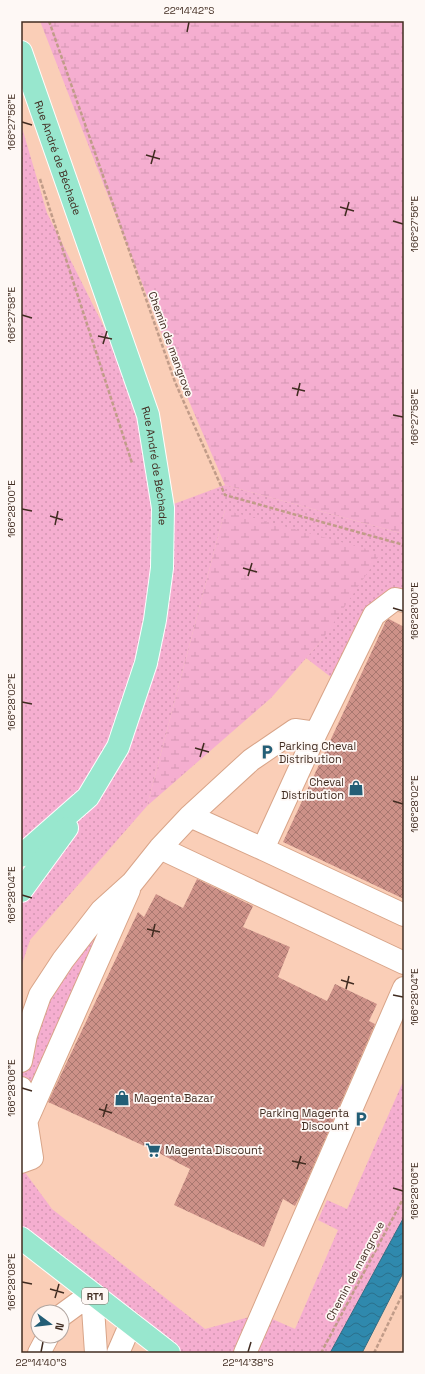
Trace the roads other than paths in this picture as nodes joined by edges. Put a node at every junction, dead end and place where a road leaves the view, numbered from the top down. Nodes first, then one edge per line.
1 (21, 52) edge
2 (404, 601) edge
3 (316, 734) junction
4 (88, 797) junction
5 (190, 816) junction
6 (160, 848) junction
7 (263, 849) junction
8 (21, 856) edge
9 (132, 883) junction
10 (21, 892) edge
11 (404, 916) edge
12 (404, 963) edge
13 (404, 988) edge
14 (21, 1061) edge
15 (21, 1088) edge
16 (26, 1122) junction
17 (27, 1160) edge
18 (21, 1238) edge
19 (92, 1293) junction
20 (70, 1309) edge
21 (131, 1323) junction
22 (44, 1344) edge
23 (39, 1353) edge
24 (96, 1353) edge
25 (118, 1353) edge
26 (169, 1353) edge
27 (245, 1353) edge

1 - 4 main road, Rue André de Béchade
2 - 3 lane
3 - 5 lane
3 - 7 lane
4 - 8 main road, Rue André de Béchade
4 - 10 main road
5 - 6 lane
5 - 7 lane
6 - 9 lane
6 - 12 lane
7 - 11 lane
9 - 14 lane
9 - 16 lane
13 - 27 lane
15 - 16 lane
16 - 17 lane
18 - 19 main road, RT1
19 - 20 lane
19 - 21 main road, RT1
19 - 24 lane
21 - 25 lane
21 - 26 main road, RT1
22 - 23 lane

